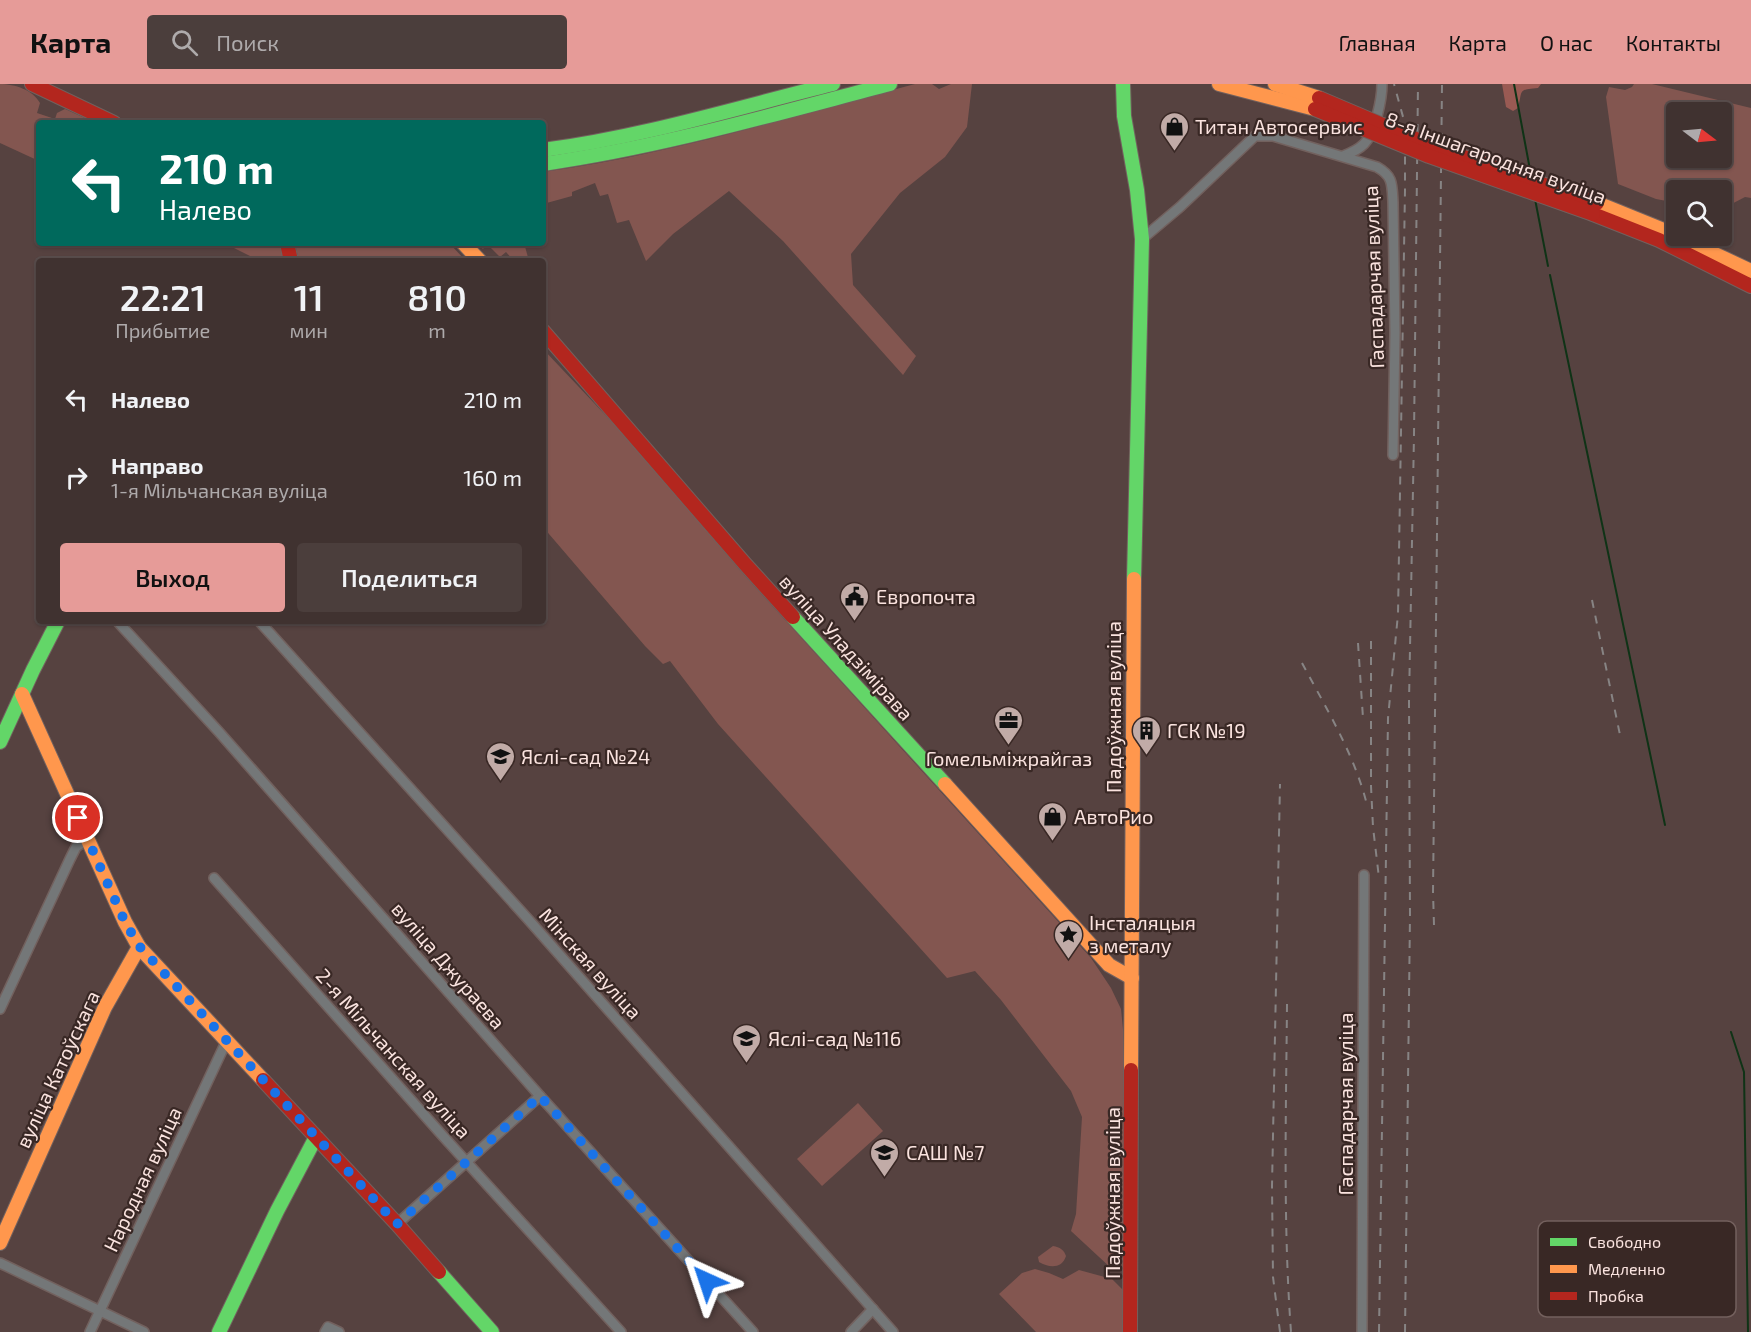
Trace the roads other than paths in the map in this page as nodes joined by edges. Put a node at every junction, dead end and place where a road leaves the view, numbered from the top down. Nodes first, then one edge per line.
1 (32, 84) edge
2 (833, 84) edge
3 (890, 84) edge
4 (1123, 84) edge
5 (1220, 84) edge
6 (1275, 84) edge
7 (1382, 84) edge
8 (1317, 104) junction
9 (108, 120) edge
10 (546, 149) edge
11 (1343, 156) junction
12 (546, 164) edge
13 (1142, 239) junction
14 (466, 246) edge
15 (477, 258) edge
16 (1715, 261) junction
17 (1751, 271) edge
18 (1751, 285) edge
19 (546, 334) edge
20 (1393, 455) dead end
21 (56, 624) edge
22 (120, 624) edge
23 (262, 624) edge
24 (21, 694) junction
25 (0, 742) edge
26 (87, 840) junction
27 (1364, 876) dead end
28 (214, 878) dead end
29 (139, 946) junction
30 (1132, 978) junction
31 (0, 1010) edge
32 (226, 1040) junction
33 (540, 1096) junction
34 (316, 1137) junction
35 (467, 1161) junction
36 (397, 1224) junction
37 (0, 1243) edge
38 (0, 1263) edge
39 (873, 1310) junction
40 (100, 1311) junction
41 (90, 1332) edge
42 (144, 1332) edge
43 (219, 1332) edge
44 (325, 1332) edge
45 (339, 1332) edge
46 (492, 1332) edge
47 (621, 1332) edge
48 (753, 1332) edge
49 (850, 1332) edge
50 (893, 1332) edge
51 (1131, 1332) edge
52 (1362, 1332) edge

1 - 9 main road
2 - 10 main road
3 - 12 main road
4 - 13 main road, Падоўжная вуліца
5 - 8 main road, 8-я Іншагародняя вуліца
6 - 8 main road, 8-я Іншагародняя вуліца
7 - 11 street
8 - 16 main road, 8-я Іншагародняя вуліца, bridge
11 - 13 street, Гаспадарчая вуліца
11 - 20 street, Гаспадарчая вуліца
13 - 30 main road, Падоўжная вуліца
14 - 15 main road
16 - 17 main road, 8-я Іншагародняя вуліца
16 - 18 main road, 8-я Іншагародняя вуліца
19 - 30 main road, вуліца Уладзімірава
21 - 24 main road
22 - 33 street, вуліца Джураева
23 - 39 street, Мінская вуліца
24 - 25 main road
24 - 26 main road
26 - 29 main road
26 - 31 street
27 - 52 street, Гаспадарчая вуліца
28 - 35 street, 2-я Мільчанская вуліца
29 - 32 main road
29 - 37 main road, вуліца Катоўскага
30 - 51 main road, Падоўжная вуліца
32 - 34 main road
32 - 40 street, Народная вуліца
33 - 35 street
33 - 48 street, вуліца Джураева
34 - 36 main road
34 - 43 main road
35 - 36 street
35 - 47 street, 2-я Мільчанская вуліца
36 - 46 main road
38 - 40 street
39 - 49 street
39 - 50 street, Мінская вуліца
40 - 41 street, Народная вуліца
40 - 42 street
44 - 45 street

